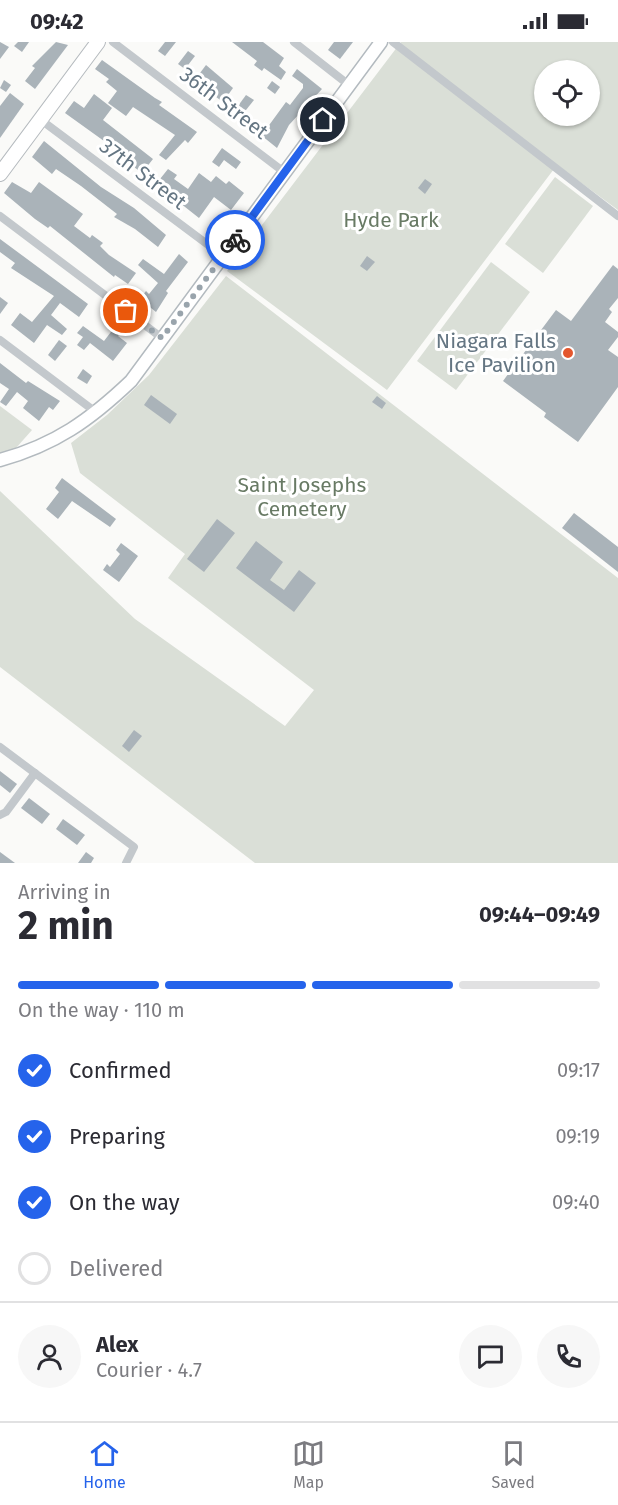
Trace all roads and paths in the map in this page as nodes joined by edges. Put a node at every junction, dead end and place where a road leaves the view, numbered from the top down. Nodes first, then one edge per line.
1 (98, 42) edge
2 (113, 42) edge
3 (294, 42) edge
4 (381, 42) edge
5 (393, 42) edge
6 (349, 85) junction
7 (41, 120) junction
8 (285, 172) junction
9 (0, 174) edge
10 (0, 216) edge
11 (618, 216) edge
12 (223, 256) junction
13 (162, 338) junction
14 (0, 340) edge
15 (97, 413) junction
16 (0, 460) edge
17 (0, 747) edge
18 (35, 773) junction
19 (0, 815) edge
20 (126, 863) edge

1 - 7 main road
2 - 8 street, 36th Street
3 - 6 street
4 - 6 main road
5 - 11 street
6 - 8 main road
7 - 9 main road
7 - 12 street, 37th Street
8 - 12 main road
10 - 13 street
12 - 13 main road
13 - 15 main road
14 - 15 street
15 - 16 main road
17 - 18 street
18 - 19 street
18 - 20 street

